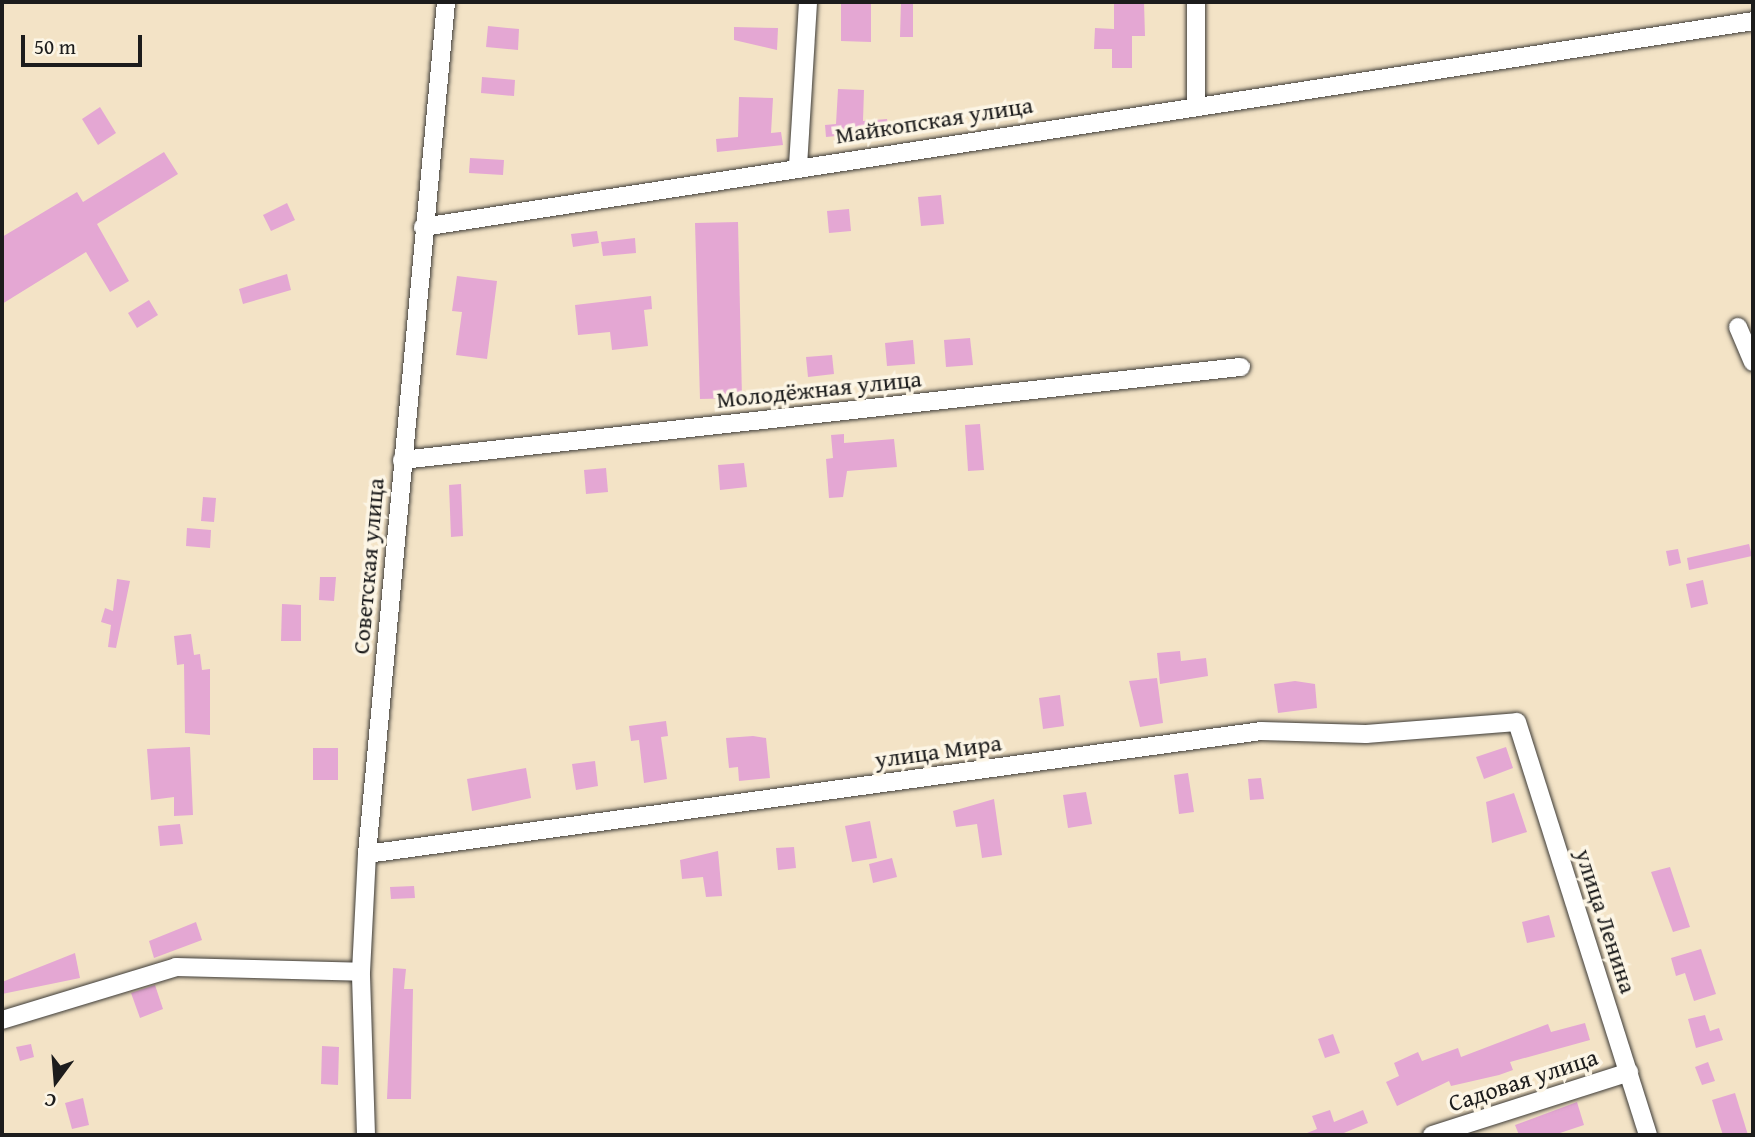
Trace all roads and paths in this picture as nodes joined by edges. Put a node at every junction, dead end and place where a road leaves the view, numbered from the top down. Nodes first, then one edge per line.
1 (446, 2) edge
2 (808, 2) edge
3 (1196, 2) edge
4 (1753, 21) edge
5 (1196, 104) junction
6 (798, 166) junction
7 (423, 227) junction
8 (1738, 327) dead end
9 (1753, 362) edge
10 (1241, 367) dead end
11 (402, 460) junction
12 (1517, 722) joint
13 (367, 854) junction
14 (361, 972) junction
15 (2, 1020) edge
16 (1629, 1072) junction
17 (366, 1135) edge
18 (1432, 1135) edge
19 (1648, 1135) edge

1 - 7 street, Советская улица
2 - 6 street
3 - 5 street
4 - 5 street, Майкопская улица
5 - 6 street, Майкопская улица
6 - 7 street, Майкопская улица
7 - 11 street, Советская улица
8 - 9 street
10 - 11 street, Молодёжная улица
11 - 13 street, Советская улица
12 - 13 street, улица Мира
12 - 16 street, улица Ленина
13 - 14 street, Советская улица
14 - 15 street
14 - 17 street, Советская улица
16 - 18 street, Садовая улица
16 - 19 street, улица Ленина

